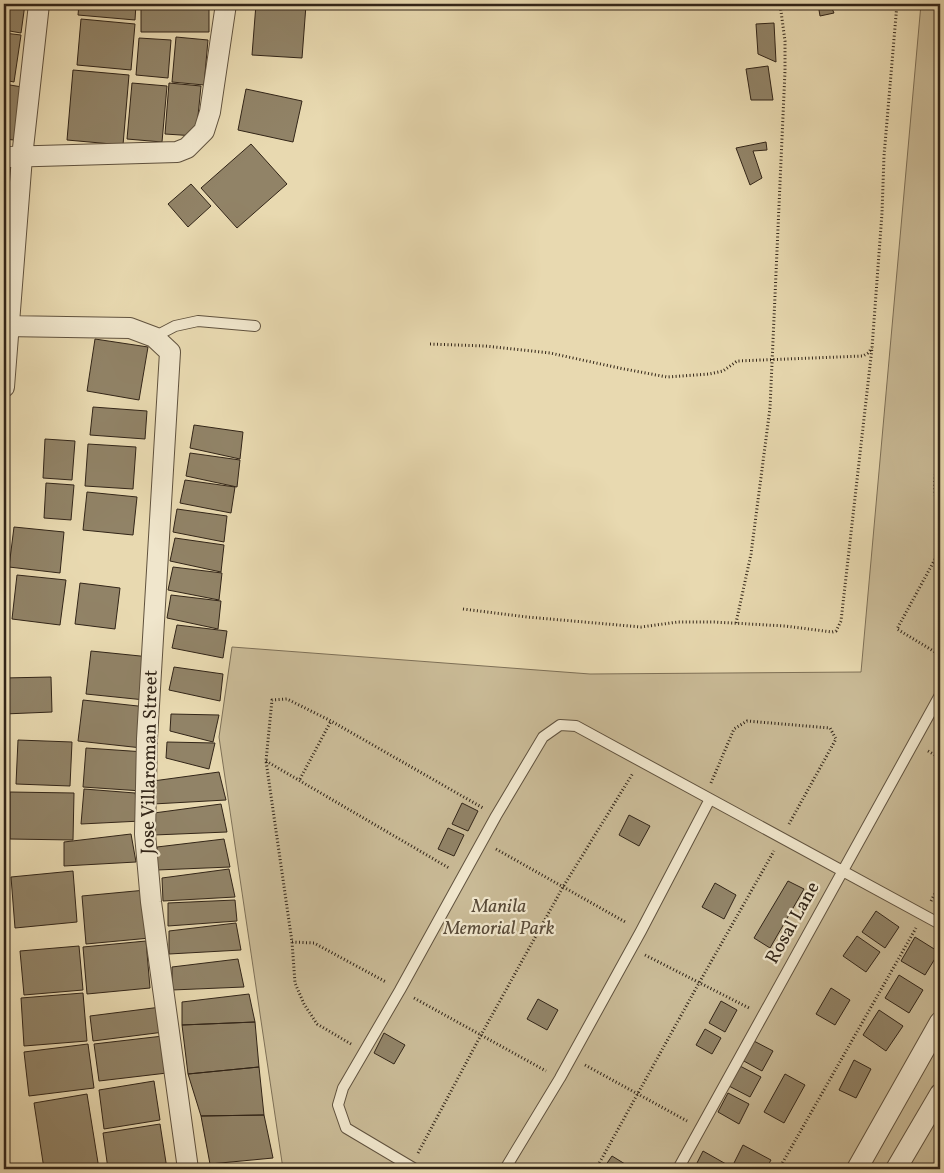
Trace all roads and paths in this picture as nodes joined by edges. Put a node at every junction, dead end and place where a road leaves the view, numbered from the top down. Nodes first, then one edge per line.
1 (39, 4) edge
2 (226, 4) edge
3 (780, 4) edge
4 (897, 4) edge
5 (13, 157) edge
6 (6, 326) edge
7 (255, 326) dead end
8 (154, 337) junction
9 (430, 344) dead end
10 (872, 348) junction
11 (773, 360) junction
12 (4, 387) edge
13 (940, 443) edge
14 (940, 511) edge
15 (940, 550) edge
16 (463, 609) dead end
17 (736, 623) junction
18 (940, 654) edge
19 (940, 695) edge
20 (331, 722) junction
21 (266, 760) junction
22 (640, 762) junction
23 (300, 780) junction
24 (710, 800) junction
25 (496, 816) junction
26 (782, 838) junction
27 (482, 841) junction
28 (842, 871) junction
29 (463, 876) junction
30 (940, 884) edge
31 (562, 887) junction
32 (923, 915) junction
33 (940, 924) edge
34 (641, 931) junction
35 (292, 942) junction
36 (632, 948) junction
37 (698, 983) junction
38 (400, 990) junction
39 (763, 1015) junction
40 (940, 1022) edge
41 (481, 1035) junction
42 (364, 1052) junction
43 (571, 1058) junction
44 (560, 1078) junction
45 (638, 1094) junction
46 (940, 1094) edge
47 (700, 1129) junction
48 (413, 1168) edge
49 (188, 1169) edge
50 (505, 1169) edge
51 (596, 1169) edge
52 (678, 1169) edge
53 (779, 1169) edge
54 (857, 1169) edge
55 (896, 1169) edge

1 - 5 street
2 - 5 street
3 - 11 path
4 - 10 path
5 - 6 street
6 - 8 street
6 - 12 street
7 - 8 lane
8 - 49 street, Jose Villaroman Street
9 - 11 path
10 - 11 path
10 - 17 path
11 - 17 path
13 - 14 path
15 - 18 path
16 - 17 path
19 - 28 lane, Rosal Lane
20 - 21 path
20 - 23 path
20 - 25 path
21 - 23 path
21 - 35 path
22 - 24 lane
22 - 25 lane
22 - 31 path
23 - 29 path
24 - 26 lane
24 - 26 path
24 - 34 lane
25 - 27 lane
26 - 28 lane
26 - 37 path
27 - 29 lane
27 - 31 path
28 - 32 lane
28 - 39 lane, Rosal Lane
29 - 38 lane
30 - 32 path
31 - 34 path
31 - 41 path
32 - 33 lane
32 - 53 path
34 - 36 lane
35 - 38 path
35 - 42 path
36 - 37 path
36 - 43 lane
37 - 39 path
37 - 45 path
38 - 41 path
38 - 42 lane
39 - 47 lane, Rosal Lane
40 - 54 street
41 - 44 path
41 - 48 path
42 - 48 lane
43 - 44 lane
43 - 45 path
44 - 50 lane
45 - 47 path
45 - 51 path
46 - 55 street
47 - 52 lane, Rosal Lane

